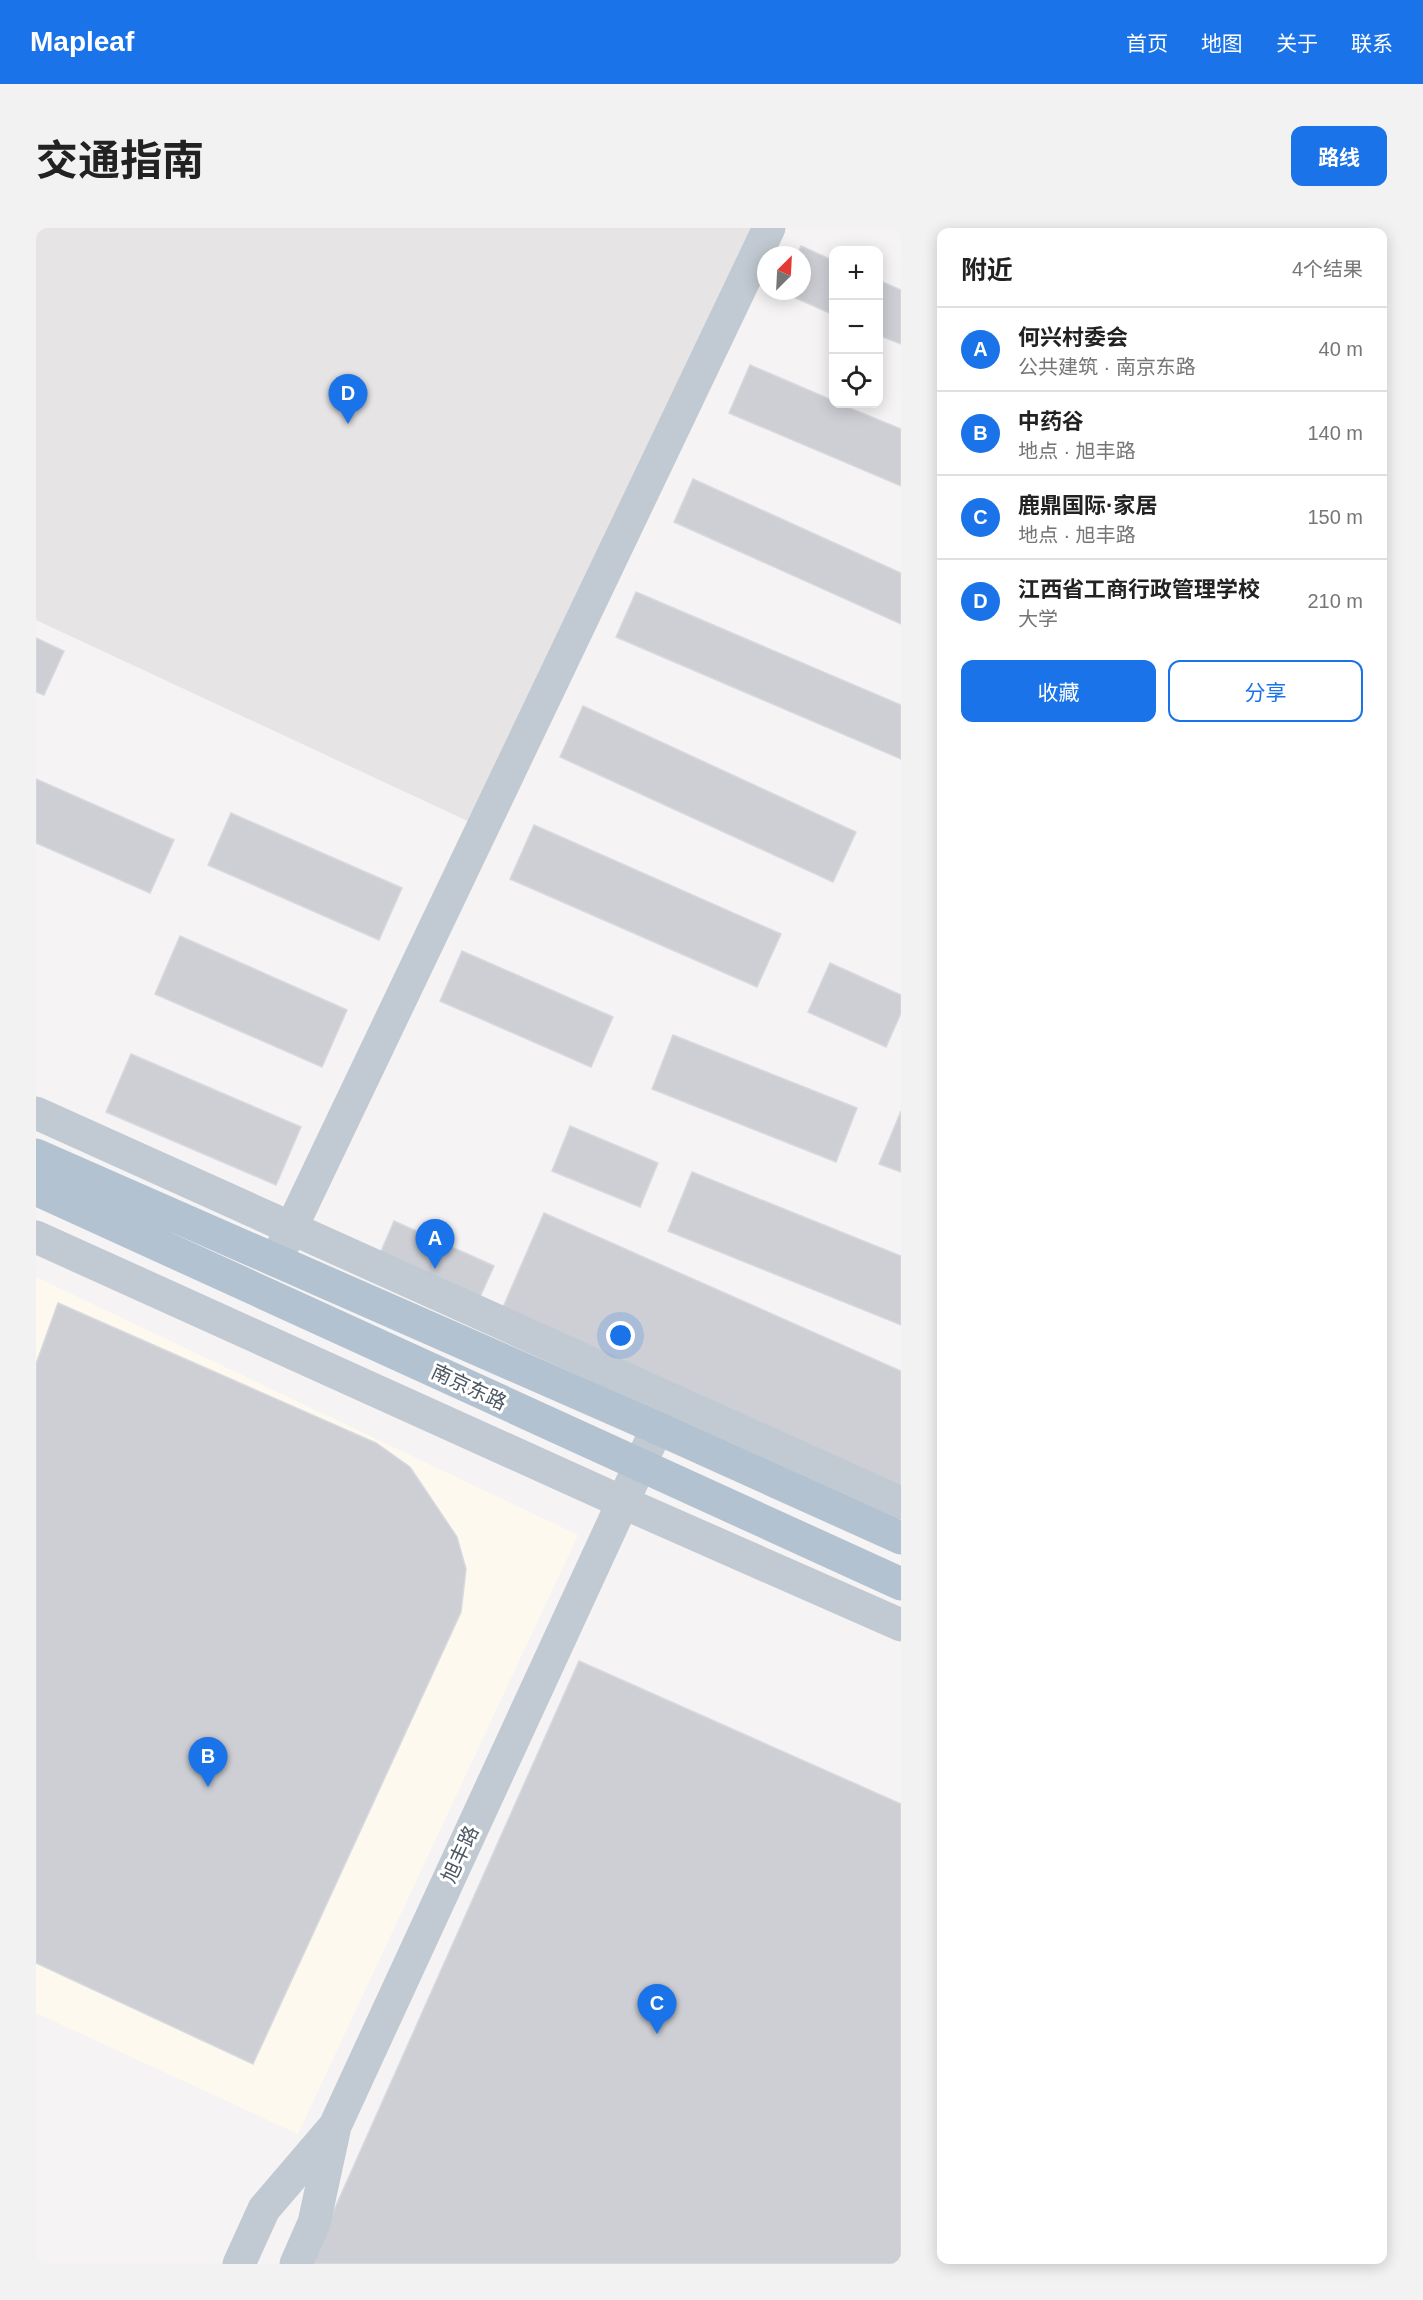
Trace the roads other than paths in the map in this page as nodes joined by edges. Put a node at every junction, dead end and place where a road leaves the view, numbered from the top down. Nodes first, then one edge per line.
1 (769, 228) edge
2 (36, 1113) edge
3 (36, 1155) edge
4 (36, 1189) edge
5 (291, 1228) junction
6 (36, 1237) edge
7 (276, 1260) junction
8 (657, 1428) junction
9 (639, 1465) junction
10 (622, 1502) junction
11 (901, 1503) edge
12 (901, 1538) edge
13 (901, 1584) edge
14 (901, 1624) edge
15 (335, 2126) junction
16 (239, 2264) edge
17 (296, 2264) edge

1 - 5 street
2 - 5 street
3 - 7 main road, 南京东路
4 - 9 main road, 南京东路
5 - 7 street
5 - 11 street
6 - 10 street
7 - 8 main road, 南京东路
8 - 9 street, 旭丰路
8 - 12 main road, 南京东路
9 - 10 street, 旭丰路
9 - 13 main road, 南京东路
10 - 14 street
10 - 15 street, 旭丰路
15 - 16 street, 旭丰路
15 - 17 street

